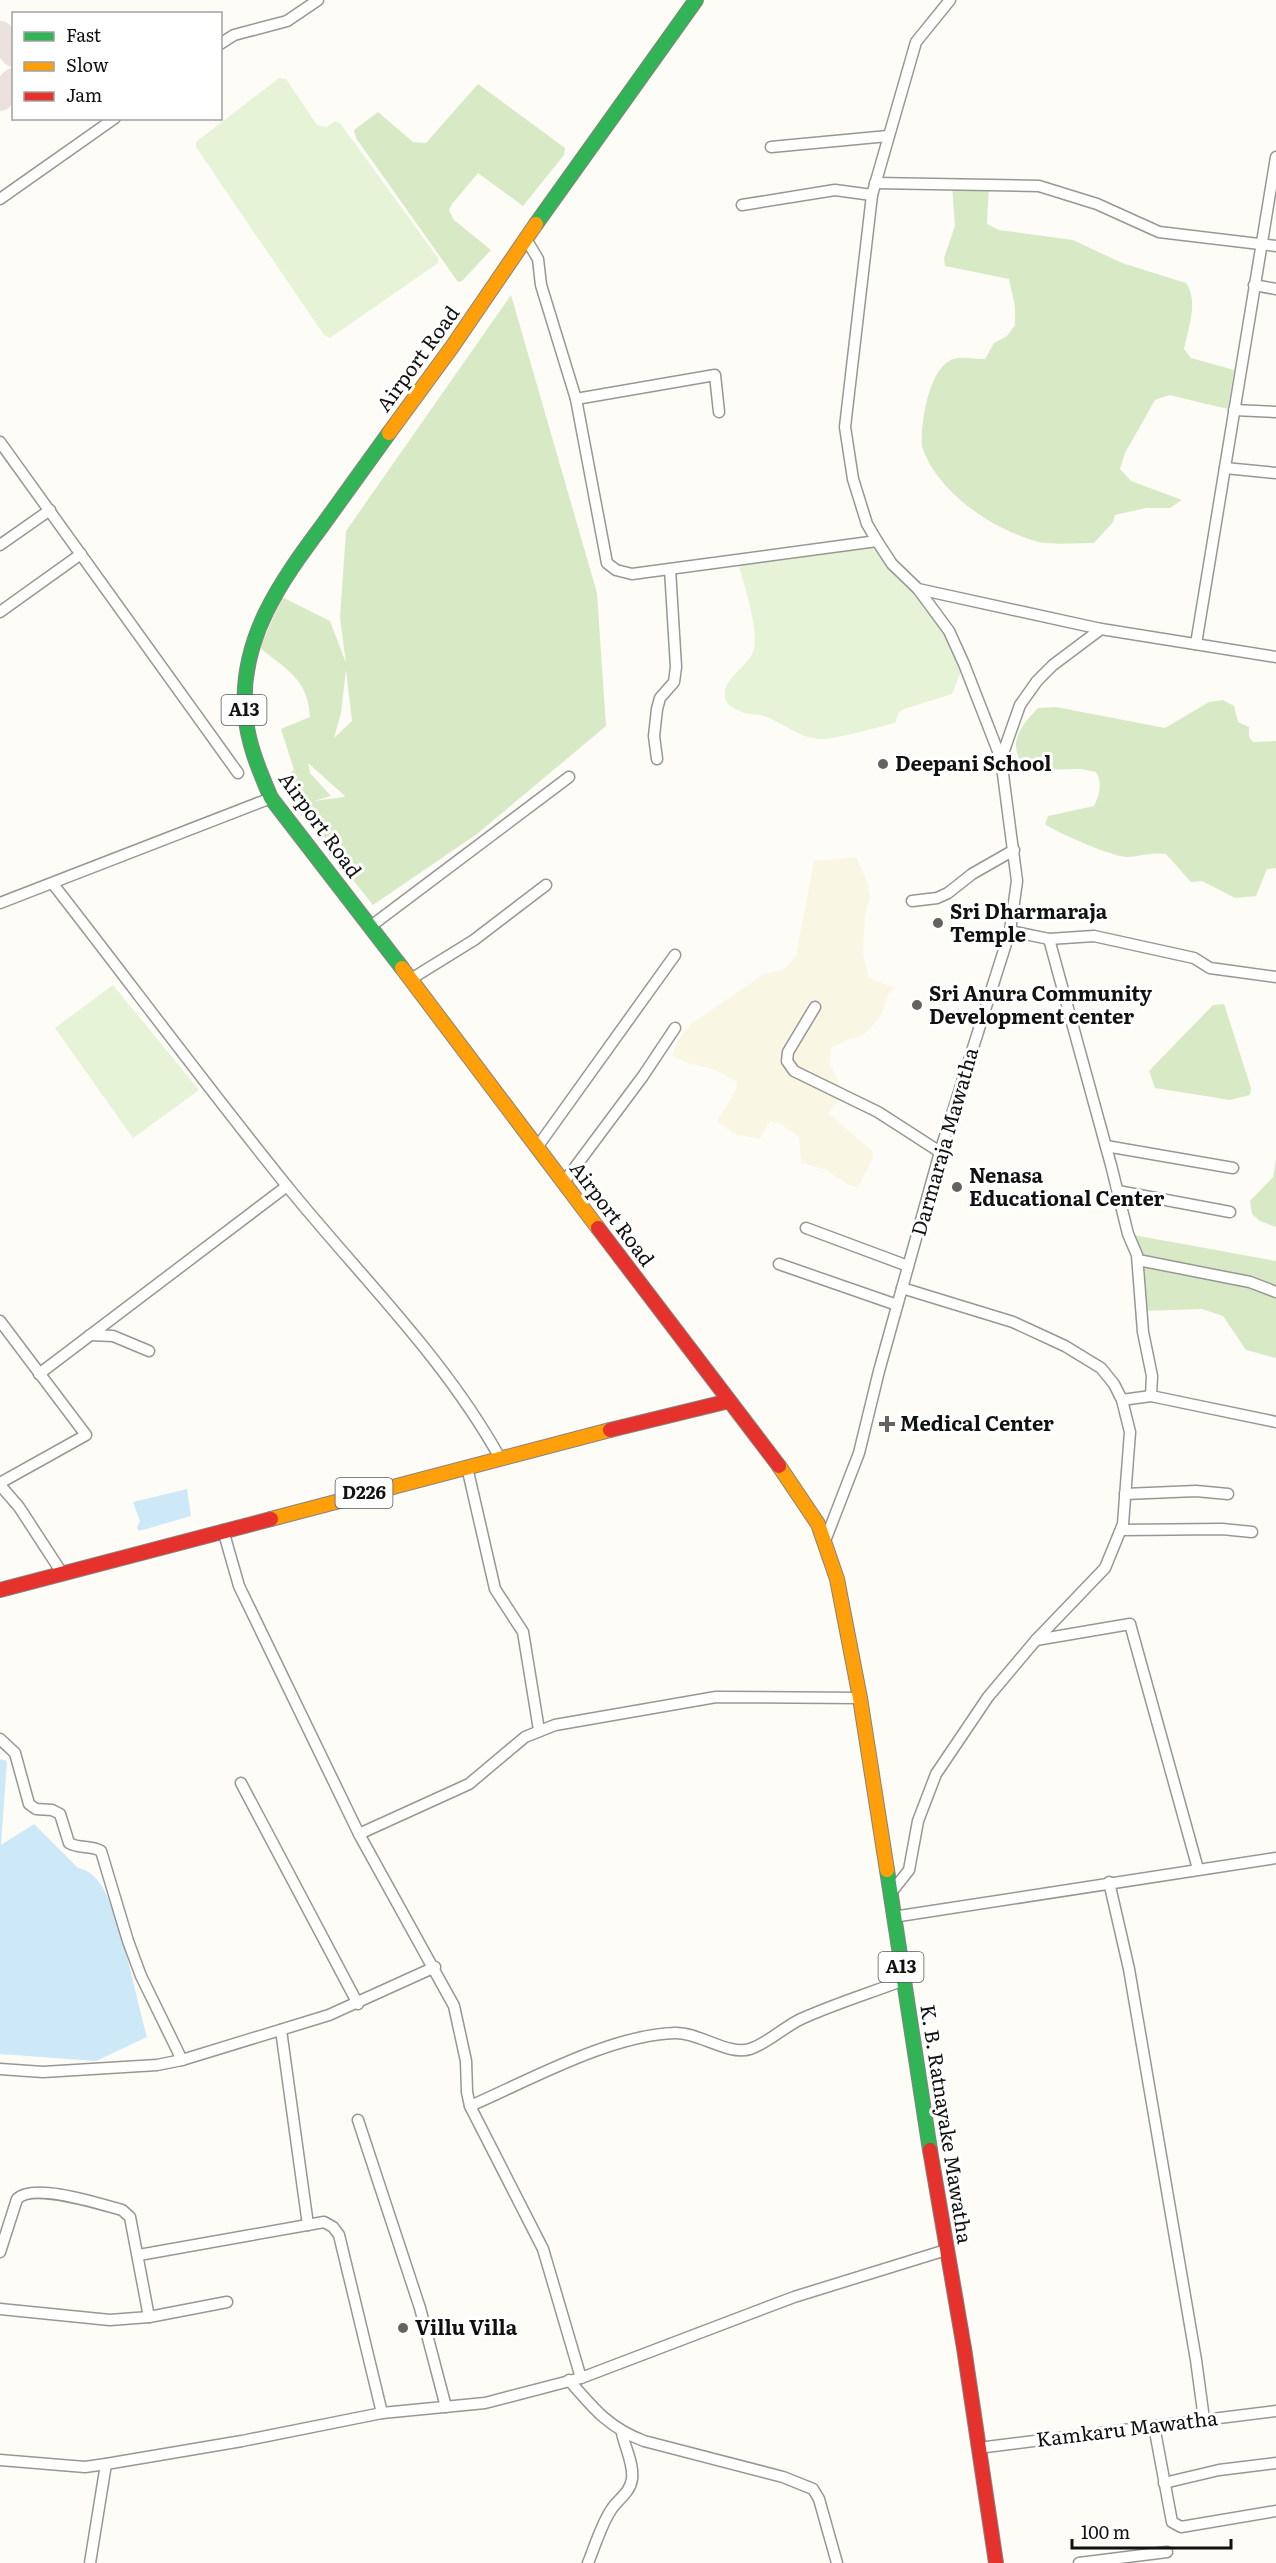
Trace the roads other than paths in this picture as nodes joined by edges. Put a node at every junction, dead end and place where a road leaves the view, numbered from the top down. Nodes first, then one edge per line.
1 (318, 0) edge
2 (696, 0) edge
3 (950, 0) edge
4 (222, 43) edge
5 (112, 120) edge
6 (888, 136) junction
7 (771, 147) dead end
8 (1276, 157) edge
9 (1273, 182) edge
10 (875, 183) junction
11 (872, 195) junction
12 (0, 199) edge
13 (742, 205) dead end
14 (526, 239) junction
15 (1261, 244) junction
16 (1276, 246) edge
17 (1254, 285) junction
18 (1276, 289) edge
19 (576, 399) junction
20 (1234, 410) junction
21 (719, 412) dead end
22 (1276, 412) edge
23 (1, 447) edge
24 (1225, 468) junction
25 (1276, 473) edge
26 (50, 510) junction
27 (877, 541) junction
28 (0, 545) edge
29 (81, 554) junction
30 (670, 569) junction
31 (918, 589) junction
32 (0, 612) edge
33 (1101, 629) junction
34 (1196, 644) junction
35 (1276, 657) edge
36 (657, 759) dead end
37 (1001, 759) junction
38 (238, 773) dead end
39 (569, 777) dead end
40 (271, 798) junction
41 (1014, 850) junction
42 (53, 884) junction
43 (546, 885) dead end
44 (912, 901) dead end
45 (0, 903) edge
46 (371, 926) junction
47 (1010, 931) junction
48 (1049, 939) junction
49 (675, 955) dead end
50 (1276, 977) edge
51 (411, 979) junction
52 (815, 1007) dead end
53 (675, 1028) dead end
54 (538, 1146) junction
55 (1106, 1146) junction
56 (940, 1152) junction
57 (1233, 1168) dead end
58 (564, 1182) junction
59 (287, 1186) junction
60 (1118, 1191) junction
61 (1230, 1212) dead end
62 (806, 1228) dead end
63 (1138, 1260) junction
64 (779, 1264) dead end
65 (908, 1266) junction
66 (902, 1288) junction
67 (1276, 1292) edge
68 (897, 1305) junction
69 (0, 1321) edge
70 (90, 1335) junction
71 (149, 1351) dead end
72 (39, 1374) junction
73 (1151, 1396) junction
74 (1122, 1400) junction
75 (729, 1401) junction
76 (1276, 1422) edge
77 (500, 1458) junction
78 (467, 1467) junction
79 (0, 1484) edge
80 (1125, 1494) junction
81 (1228, 1494) dead end
82 (223, 1530) junction
83 (1121, 1530) junction
84 (1252, 1532) dead end
85 (825, 1541) junction
86 (62, 1573) junction
87 (0, 1590) edge
88 (1036, 1640) junction
89 (860, 1698) junction
90 (539, 1730) junction
91 (0, 1739) edge
92 (241, 1783) dead end
93 (359, 1834) junction
94 (1276, 1858) edge
95 (1198, 1869) junction
96 (1109, 1882) junction
97 (890, 1894) junction
98 (893, 1917) junction
99 (435, 1968) junction
100 (904, 1980) junction
101 (358, 2004) junction
102 (281, 2030) junction
103 (182, 2060) junction
104 (0, 2069) edge
105 (470, 2106) junction
106 (358, 2120) dead end
107 (308, 2225) junction
108 (946, 2250) junction
109 (0, 2252) edge
110 (139, 2254) junction
111 (227, 2302) dead end
112 (0, 2309) edge
113 (149, 2317) junction
114 (581, 2378) junction
115 (570, 2380) junction
116 (446, 2407) junction
117 (1276, 2411) edge
118 (382, 2413) junction
119 (1204, 2419) junction
120 (1154, 2426) junction
121 (622, 2433) junction
122 (978, 2448) junction
123 (0, 2460) edge
124 (1276, 2463) edge
125 (106, 2464) junction
126 (1164, 2483) junction
127 (1276, 2511) edge
128 (1167, 2552) dead end
129 (90, 2563) edge
130 (588, 2563) edge
131 (837, 2563) edge
132 (996, 2563) edge
133 (1078, 2563) edge

1 - 4 street
2 - 14 main road, Airport Road / A13
3 - 6 street
5 - 12 street
6 - 7 street
6 - 10 street
8 - 9 street
9 - 15 street
10 - 11 street
10 - 15 street
11 - 13 street
11 - 27 street
14 - 19 street
14 - 40 main road, Airport Road / A13
15 - 16 street
15 - 17 street
17 - 18 street
17 - 20 street
19 - 21 street
19 - 30 street
20 - 22 street
20 - 24 street
23 - 26 street
24 - 25 street
24 - 34 street
26 - 28 street
26 - 29 street
27 - 30 street
27 - 31 street
29 - 32 street
29 - 38 street
30 - 36 street
31 - 33 street
31 - 37 street
33 - 34 street
33 - 37 street, Darmaraja Mawatha
34 - 35 street
37 - 41 street, Darmaraja Mawatha
39 - 46 street
40 - 42 street
40 - 46 main road, Airport Road / A13
41 - 44 street
41 - 47 street, Darmaraja Mawatha
42 - 45 street
42 - 59 street
43 - 51 street
46 - 51 main road, Airport Road / A13
47 - 48 street
47 - 56 street, Darmaraja Mawatha
48 - 50 street
48 - 55 street
49 - 54 street
51 - 54 main road, Airport Road / A13
52 - 56 street
53 - 58 street
54 - 58 main road, Airport Road / A13
55 - 57 street
55 - 60 street
56 - 65 street, Darmaraja Mawatha
58 - 75 main road, Airport Road / A13
59 - 70 street
59 - 77 street
60 - 61 street
60 - 63 street
62 - 65 street
63 - 67 street
63 - 73 street
64 - 68 street
65 - 66 street, Darmaraja Mawatha
66 - 68 street, Darmaraja Mawatha
66 - 74 street
68 - 85 street, Darmaraja Mawatha
69 - 72 street
70 - 71 street
70 - 72 street
72 - 79 street
73 - 74 street
73 - 76 street
74 - 80 street
75 - 77 main road, D226
75 - 85 main road, K. B. Ratnayake Mawatha / A13
77 - 78 main road, D226
78 - 82 main road, D226
78 - 90 street
79 - 86 street
80 - 81 street
80 - 83 street
82 - 86 main road, D226
82 - 93 street
83 - 84 street
83 - 88 street
85 - 89 main road, K. B. Ratnayake Mawatha / A13
86 - 87 main road, D226
88 - 95 street
88 - 97 street
89 - 90 street
89 - 97 main road, K. B. Ratnayake Mawatha / A13
90 - 93 street
91 - 103 street
92 - 101 street
93 - 99 street
94 - 95 street
95 - 96 street
96 - 98 street
96 - 119 street
97 - 98 main road, K. B. Ratnayake Mawatha / A13
98 - 100 main road, K. B. Ratnayake Mawatha / A13
99 - 101 street
99 - 105 street
100 - 105 street
100 - 108 main road, K. B. Ratnayake Mawatha / A13
101 - 102 street
102 - 103 street
102 - 107 street
103 - 104 street
105 - 114 street
106 - 116 street
107 - 110 street
107 - 118 street
108 - 114 street
108 - 122 main road, K. B. Ratnayake Mawatha / A13
109 - 110 street
110 - 113 street
111 - 113 street
112 - 113 street
114 - 115 street
115 - 116 street
115 - 121 street
116 - 118 street
117 - 119 street, Kamkaru Mawatha
118 - 125 street
119 - 120 street, Kamkaru Mawatha
120 - 122 street, Kamkaru Mawatha
120 - 126 street
121 - 130 street
121 - 131 street
122 - 132 main road, K. B. Ratnayake Mawatha / A13
123 - 125 street
124 - 126 street
125 - 129 street
126 - 127 street
128 - 133 street

